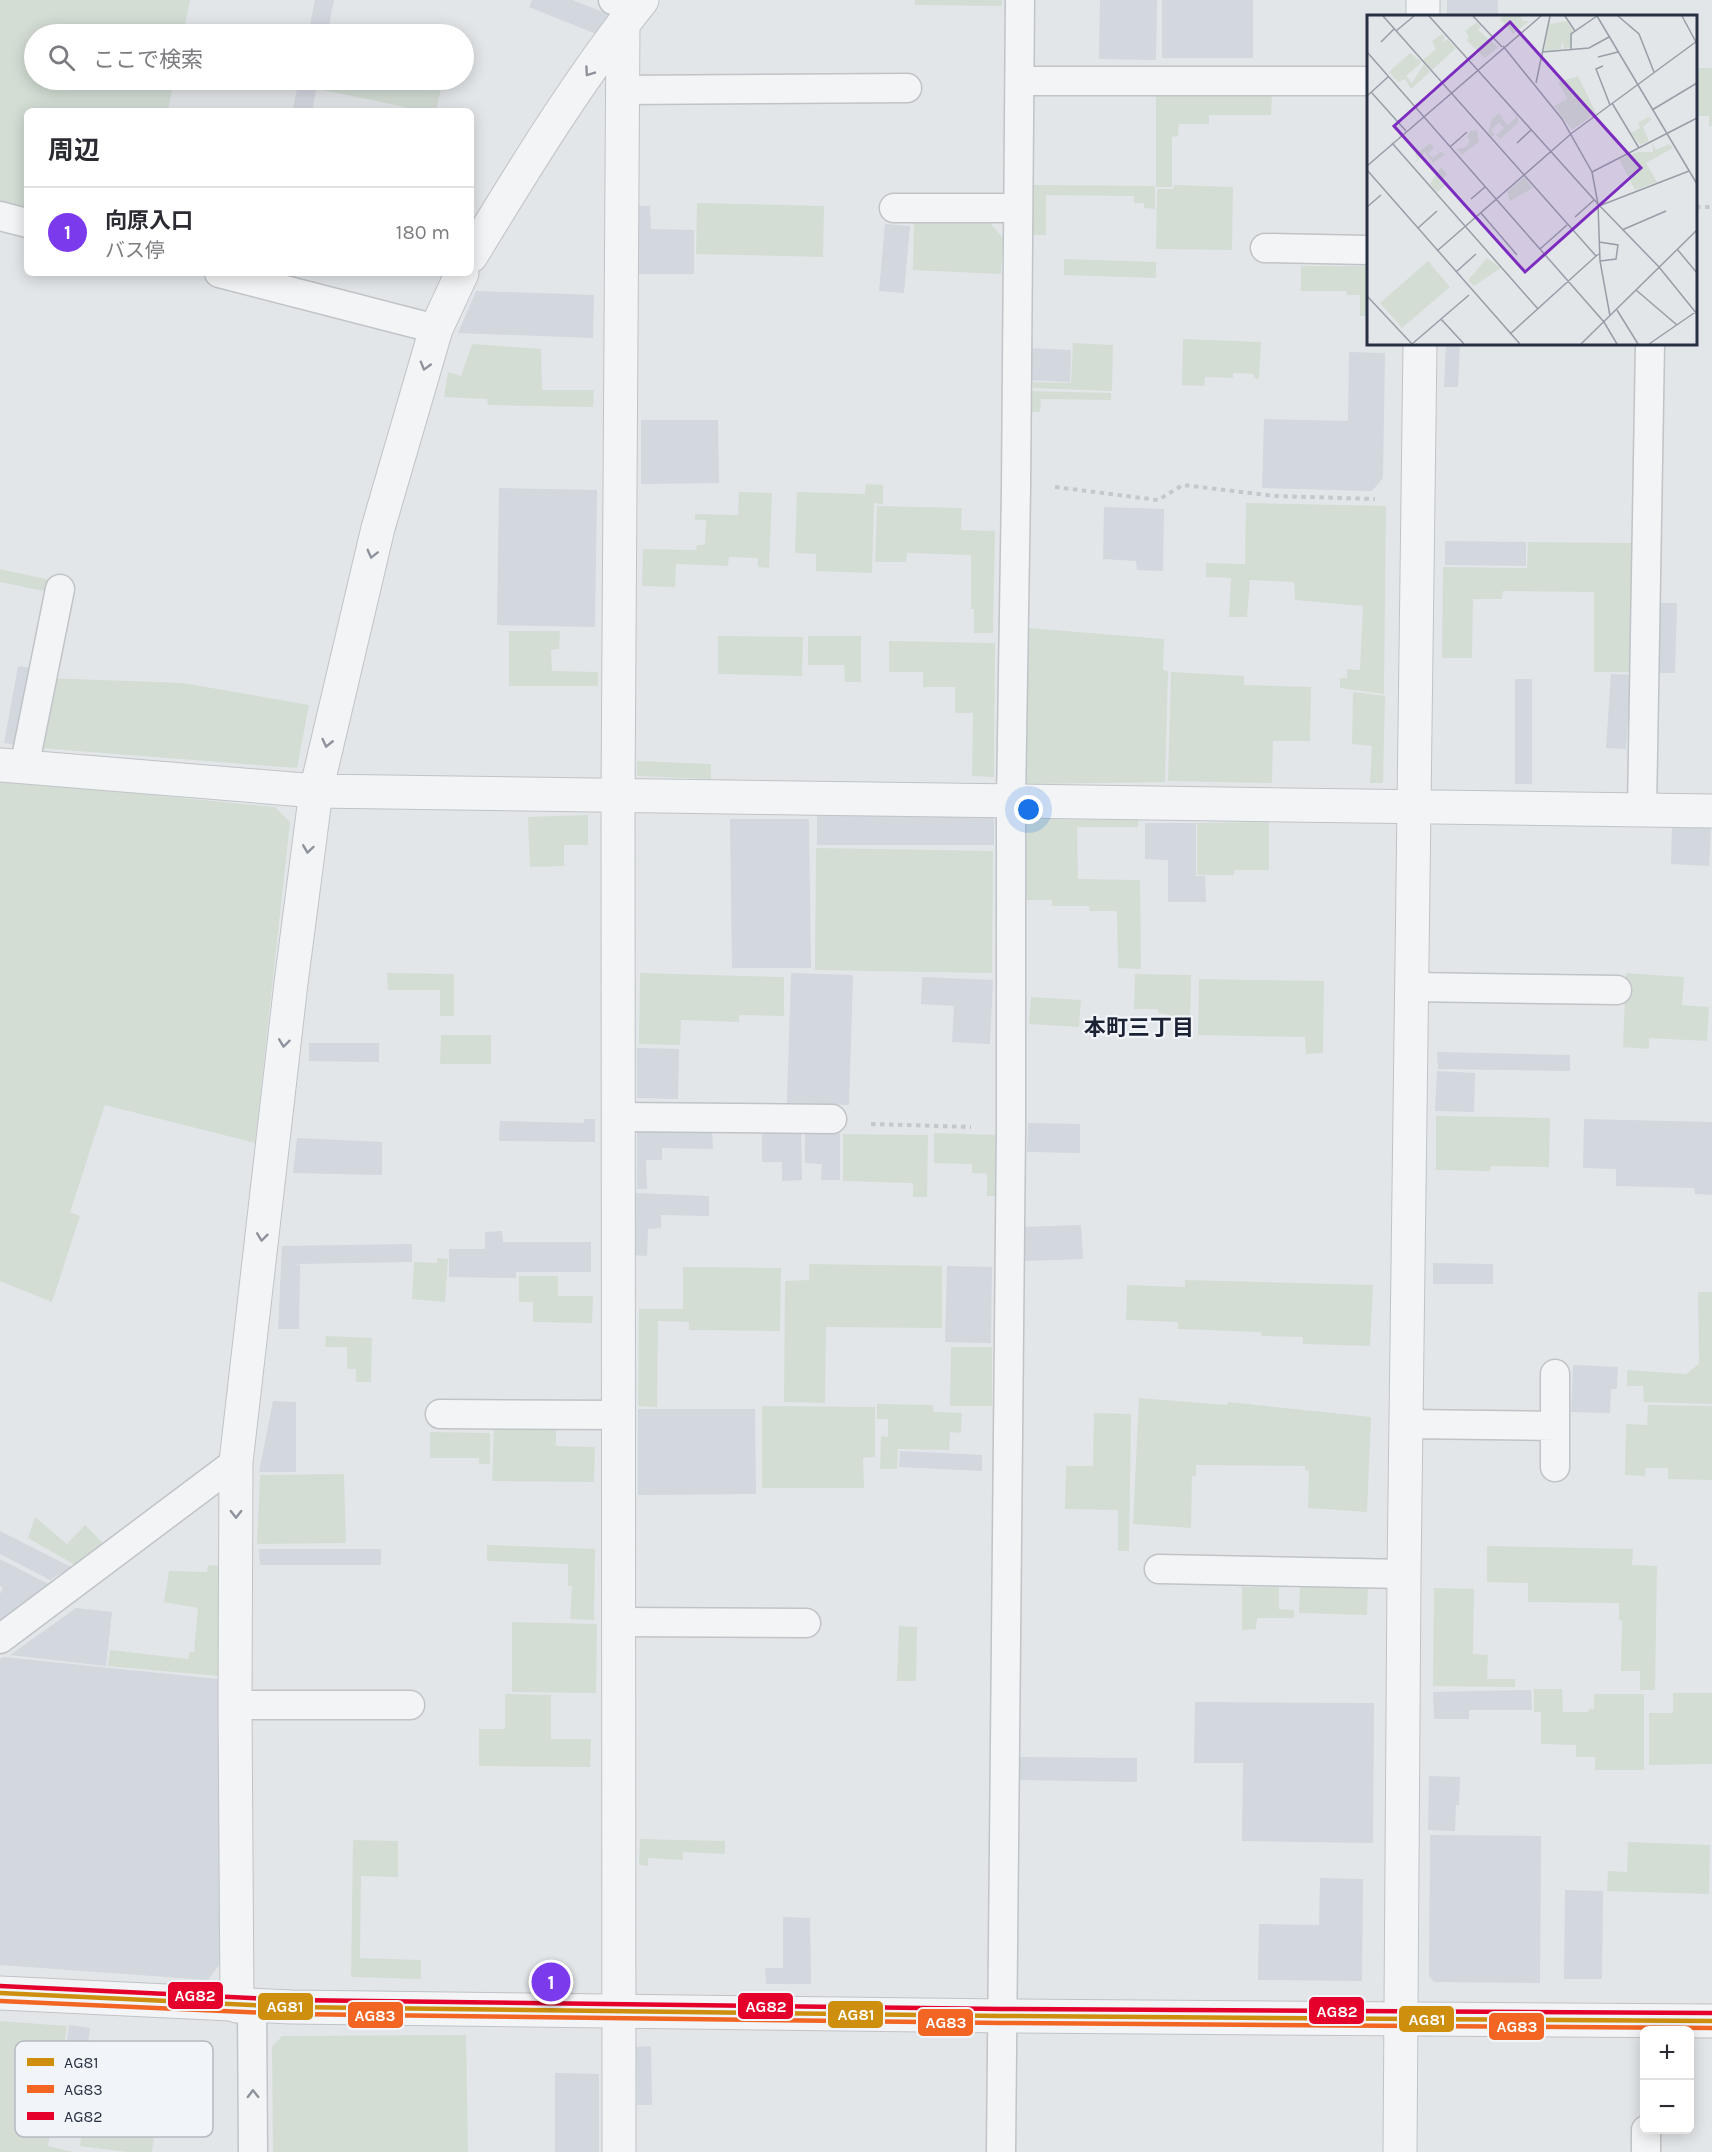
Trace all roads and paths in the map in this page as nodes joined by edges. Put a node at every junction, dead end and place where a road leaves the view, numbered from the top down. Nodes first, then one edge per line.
1 (1020, 0) edge
2 (625, 6) edge
3 (1031, 81) dead end
4 (1367, 81) edge
5 (907, 88) dead end
6 (621, 90) junction
7 (894, 208) dead end
8 (1018, 208) junction
9 (0, 216) edge
10 (24, 222) edge
11 (1266, 248) dead end
12 (1367, 250) edge
13 (474, 251) edge
14 (230, 276) edge
15 (461, 276) edge
16 (436, 330) junction
17 (1420, 345) edge
18 (1650, 345) edge
19 (1016, 488) junction
20 (1418, 500) junction
21 (60, 589) dead end
22 (12, 766) edge
23 (316, 791) junction
24 (618, 796) junction
25 (1011, 801) junction
26 (1414, 806) junction
27 (1642, 810) junction
28 (1712, 811) edge
29 (1412, 987) junction
30 (1617, 990) dead end
31 (618, 1117) junction
32 (832, 1119) joint
33 (1011, 1128) junction
34 (1555, 1374) dead end
35 (440, 1414) dead end
36 (618, 1415) junction
37 (1407, 1424) junction
38 (1555, 1426) junction
39 (236, 1462) junction
40 (1555, 1467) dead end
41 (1159, 1569) dead end
42 (1404, 1574) junction
43 (617, 1622) junction
44 (806, 1623) dead end
45 (0, 1639) edge
46 (410, 1705) dead end
47 (235, 1706) junction
48 (0, 1993) edge
49 (244, 2006) junction
50 (619, 2012) junction
51 (1002, 2016) junction
52 (1402, 2018) junction
53 (1712, 2021) edge
54 (1647, 2025) edge
55 (1646, 2134) edge
56 (253, 2152) edge
57 (619, 2152) edge
58 (1001, 2152) edge
59 (1400, 2152) edge
60 (1646, 2152) edge

1 - 8 lane
2 - 6 street
2 -> 13 street
3 - 4 lane
5 - 6 lane
6 - 24 street
7 - 8 lane
8 - 19 lane
9 - 10 lane
11 - 12 lane
14 - 16 lane
15 - 16 street
16 -> 23 street
17 - 20 street
18 - 27 lane
19 - 20 path
19 - 25 lane
20 - 26 street
21 - 22 lane
22 - 23 street
23 - 24 street
23 -> 39 street
24 - 25 street
24 - 31 street
25 - 26 street
25 - 33 lane
26 - 27 street
26 - 29 street
27 - 28 street
29 - 30 lane
29 - 37 street
31 - 32 lane
31 - 36 street
32 - 33 path
33 - 51 lane
34 - 38 lane
35 - 36 lane
36 - 43 street
37 - 38 lane
37 - 42 street
38 - 40 lane
39 - 45 lane
39 -> 47 street
41 - 42 lane
42 - 52 street
43 - 44 lane
43 - 50 street
46 - 47 lane
47 - 49 street
48 - 49 street
49 - 50 street
56 -> 49 lane
50 - 51 street
50 - 57 street
51 - 52 street
51 - 58 lane
52 - 54 street
52 - 59 street
53 - 54 street
55 - 60 lane

